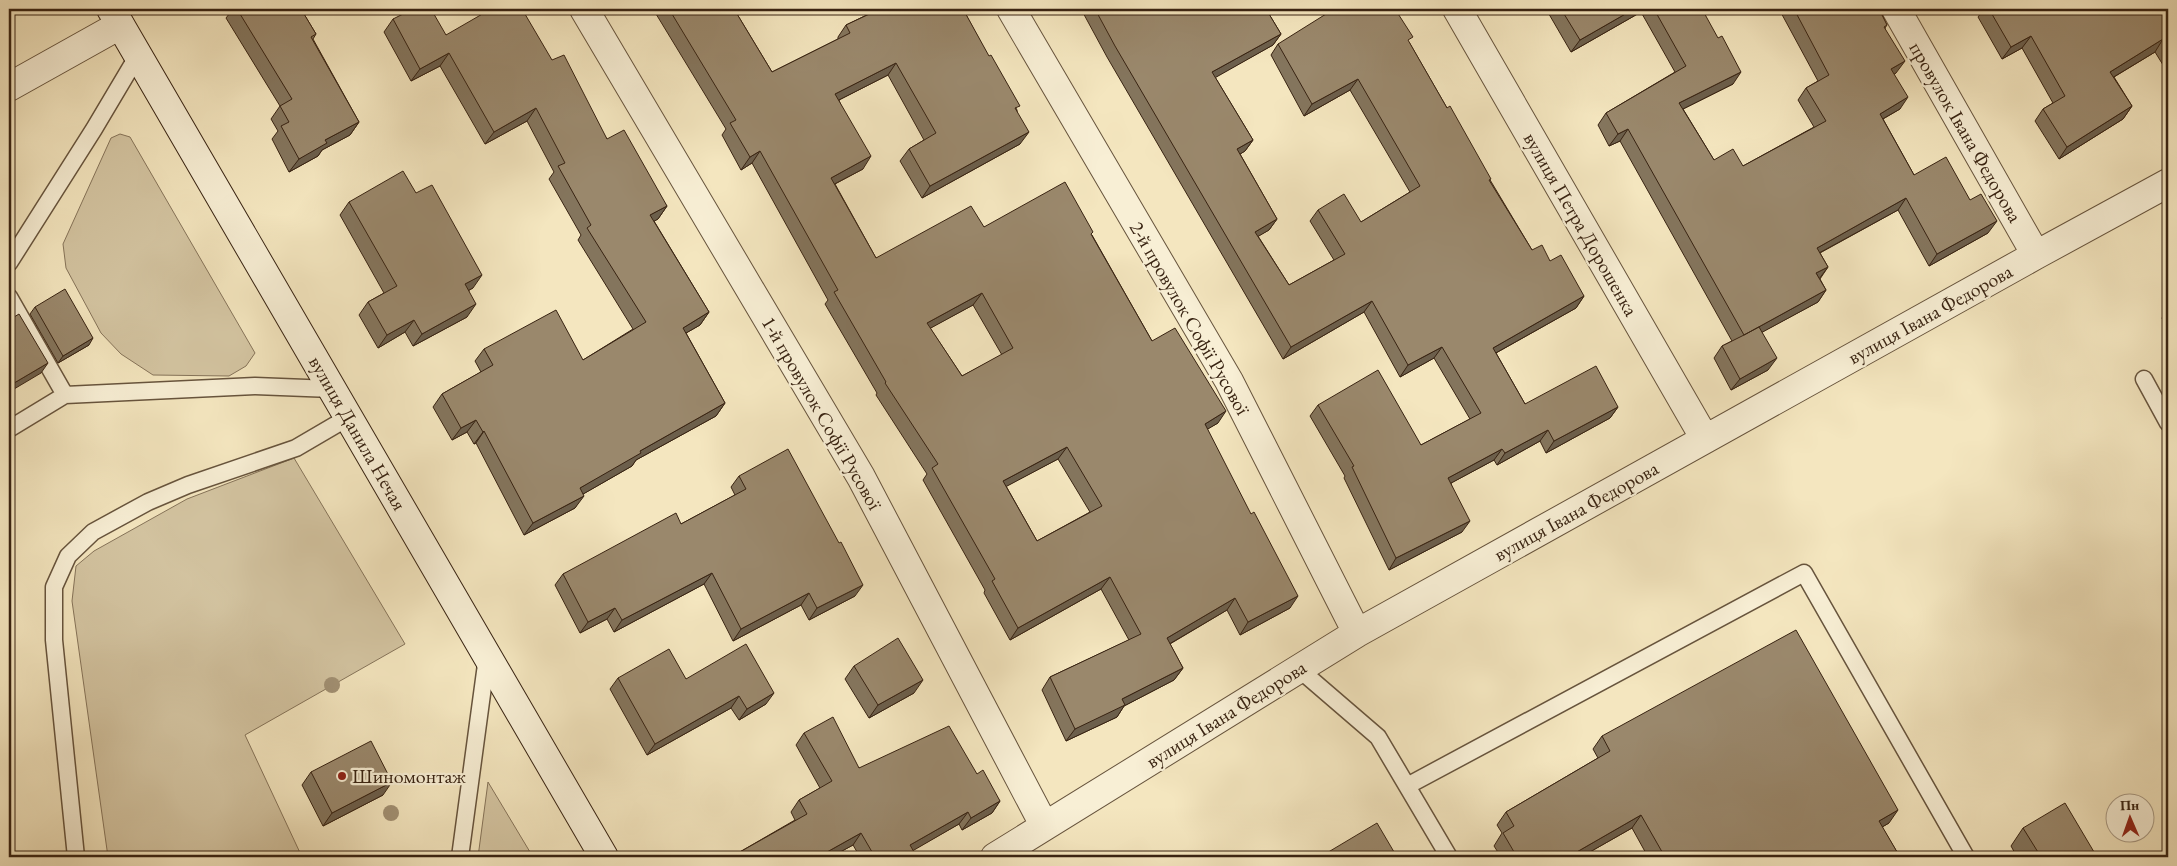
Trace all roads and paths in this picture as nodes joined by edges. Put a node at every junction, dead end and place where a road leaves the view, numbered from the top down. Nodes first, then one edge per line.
1 (584, 9) edge
2 (1011, 9) edge
3 (1457, 9) edge
4 (1896, 9) edge
5 (116, 17) edge
6 (138, 55) junction
7 (9, 88) edge
8 (2168, 183) edge
9 (2036, 255) junction
10 (9, 263) edge
11 (9, 297) edge
12 (2144, 379) dead end
13 (332, 389) junction
14 (65, 395) junction
15 (349, 417) junction
16 (2168, 423) edge
17 (9, 428) edge
18 (1705, 439) junction
19 (1357, 633) junction
20 (487, 655) junction
21 (1299, 669) junction
22 (1407, 786) junction
23 (1044, 825) junction
24 (76, 857) edge
25 (460, 857) edge
26 (604, 857) edge
27 (995, 857) edge
28 (1449, 857) edge
29 (1966, 857) edge

1 - 23 street, 1-й провулок Софії Русової
2 - 19 street, 2-й провулок Софії Русової
3 - 18 street, вулиця Петра Дорошенка
4 - 9 street, провулок Івана Федорова
5 - 6 street, вулиця Данила Нечая
5 - 7 street
6 - 10 lane
6 - 13 street, вулиця Данила Нечая
8 - 9 street, вулиця Івана Федорова
9 - 18 street, вулиця Івана Федорова
11 - 14 lane
12 - 16 lane
13 - 14 lane
13 - 15 street, вулиця Данила Нечая
14 - 17 lane
15 - 20 street, вулиця Данила Нечая
15 - 24 lane
18 - 19 street, вулиця Івана Федорова
19 - 21 street, вулиця Івана Федорова
20 - 25 lane
20 - 26 street, вулиця Данила Нечая
21 - 22 lane
21 - 23 street, вулиця Івана Федорова
22 - 28 lane
22 - 29 lane
23 - 27 street, вулиця Івана Федорова

